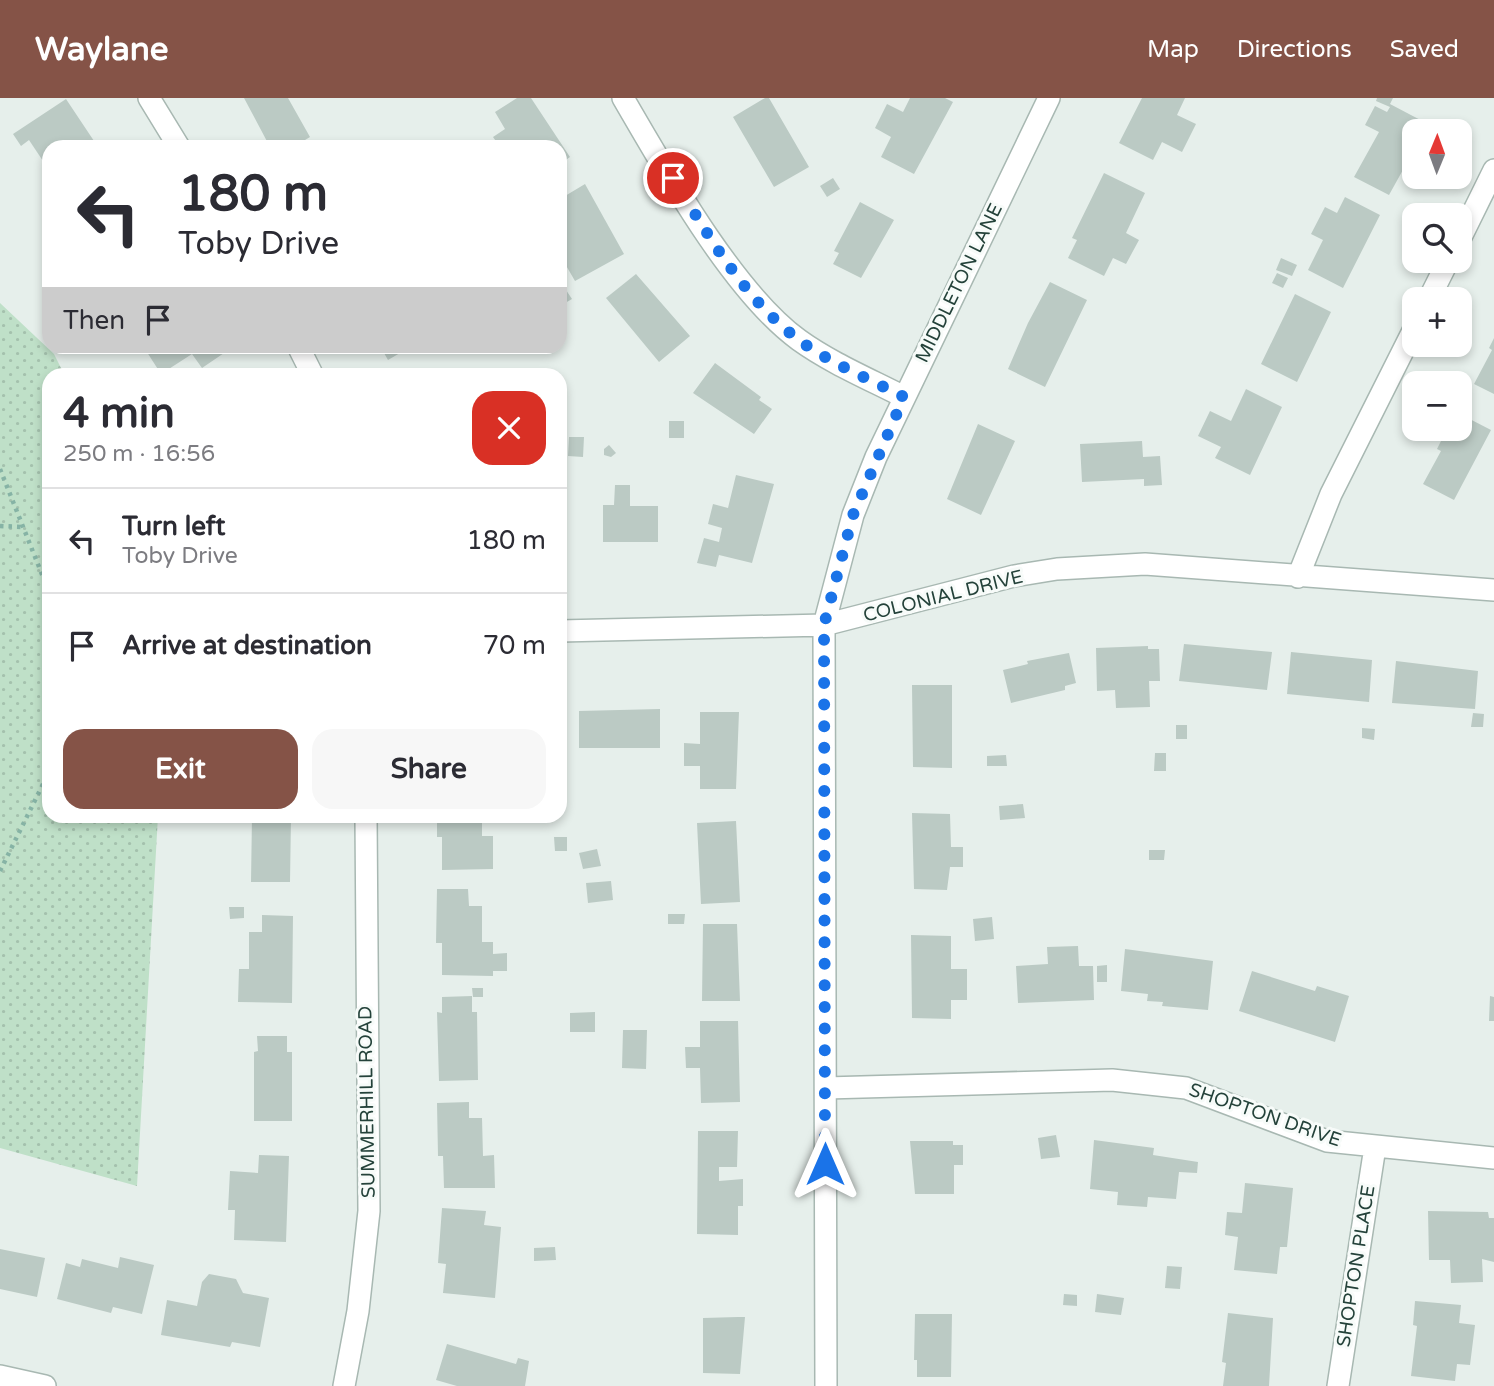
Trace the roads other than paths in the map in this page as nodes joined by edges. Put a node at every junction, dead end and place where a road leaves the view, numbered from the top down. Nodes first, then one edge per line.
1 (149, 98) edge
2 (623, 98) edge
3 (1049, 98) edge
4 (175, 140) edge
5 (1494, 170) edge
6 (1472, 215) edge
7 (1402, 353) edge
8 (904, 397) junction
9 (1298, 577) junction
10 (1494, 590) edge
11 (824, 625) junction
12 (567, 631) edge
13 (366, 823) edge
14 (825, 1088) junction
15 (1375, 1147) junction
16 (1494, 1158) edge
17 (0, 1376) edge
18 (44, 1386) edge
19 (344, 1386) edge
20 (826, 1386) edge
21 (1338, 1386) edge

1 - 4 street
2 - 8 street
3 - 8 street, MIDDLETON LANE
5 - 6 street
7 - 9 street
8 - 11 street, MIDDLETON LANE
9 - 10 street, COLONIAL DRIVE
9 - 11 street, COLONIAL DRIVE
11 - 12 street, COLONIAL DRIVE
11 - 14 street, MIDDLETON LANE
13 - 19 street, SUMMERHILL ROAD
14 - 15 street, SHOPTON DRIVE
14 - 20 street, MIDDLETON LANE
15 - 16 street, SHOPTON DRIVE
15 - 21 street, SHOPTON PLACE
17 - 18 street

